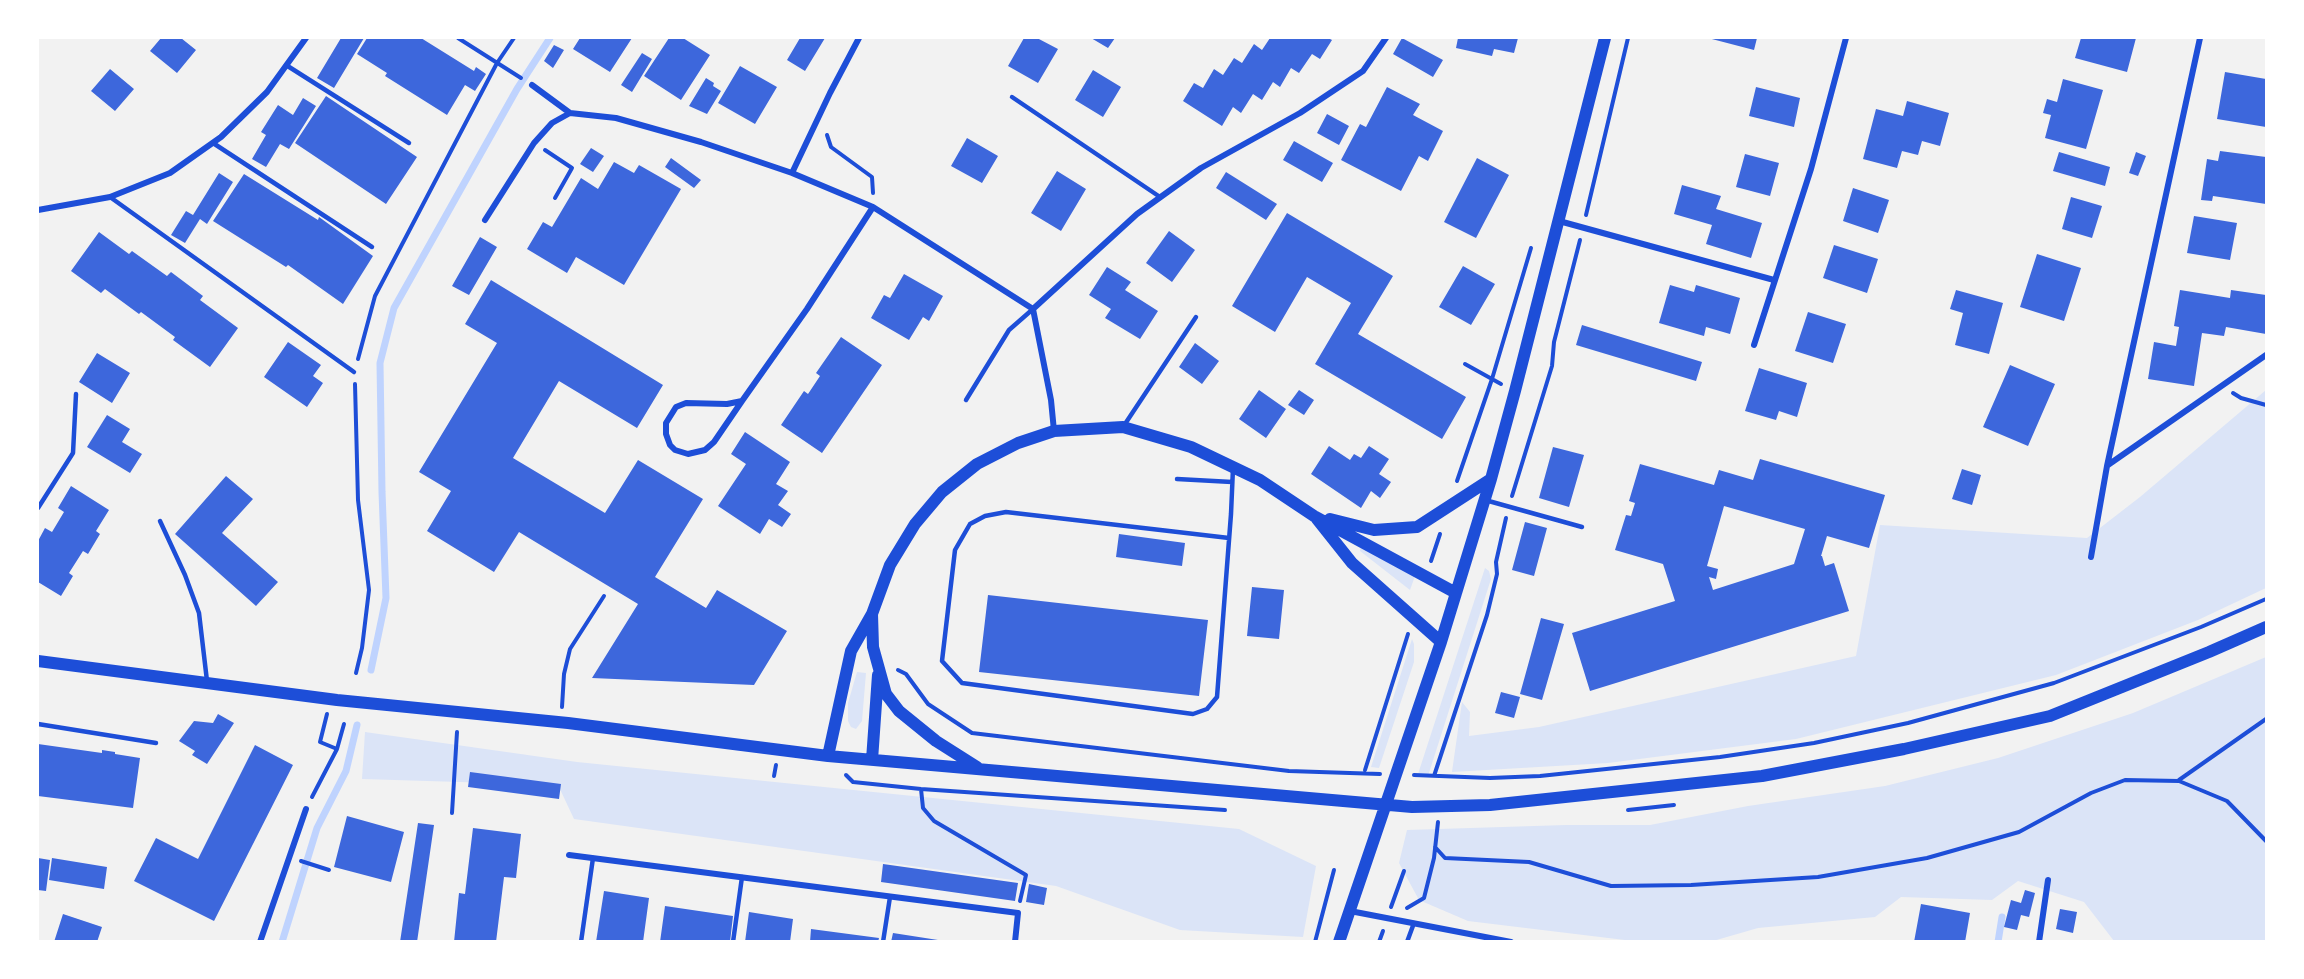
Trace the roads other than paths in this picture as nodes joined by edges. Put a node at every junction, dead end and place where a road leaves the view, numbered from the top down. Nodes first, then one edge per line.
1 (306, 38) edge
2 (859, 38) edge
3 (1386, 38) edge
4 (1605, 38) edge
5 (1845, 38) edge
6 (2200, 38) edge
7 (286, 65) junction
8 (532, 85) road end
9 (1012, 97) dead end
10 (570, 113) junction
11 (213, 143) junction
12 (409, 143) dead end
13 (792, 173) junction
14 (110, 197) junction
15 (1160, 197) junction
16 (873, 207) junction
17 (38, 210) edge
18 (485, 220) dead end
19 (1559, 221) junction
20 (372, 247) dead end
21 (1774, 280) junction
22 (1033, 309) junction
23 (1196, 317) dead end
24 (1754, 345) dead end
25 (2266, 355) edge
26 (354, 372) road end
27 (76, 394) dead end
28 (966, 400) dead end
29 (742, 401) junction
30 (1124, 427) junction
31 (1054, 431) junction
32 (2107, 465) junction
33 (1233, 466) junction
34 (1177, 479) dead end
35 (1491, 479) junction
36 (1232, 482) junction
37 (1485, 500) junction
38 (38, 508) edge
39 (1314, 516) junction
40 (160, 521) dead end
41 (1582, 527) dead end
42 (1228, 538) junction
43 (2091, 557) dead end
44 (1456, 593) junction
45 (872, 614) junction
46 (2266, 627) edge
47 (1441, 642) junction
48 (38, 661) edge
49 (879, 667) junction
50 (208, 683) junction
51 (38, 724) edge
52 (156, 743) dead end
53 (828, 756) junction
54 (872, 760) junction
55 (980, 769) junction
56 (306, 809) road end
57 (570, 855) dead end
58 (593, 858) junction
59 (742, 878) junction
60 (2048, 880) dead end
61 (890, 897) junction
62 (1349, 911) junction
63 (1414, 923) junction
64 (1510, 941) edge
65 (260, 942) edge
66 (581, 942) edge
67 (734, 942) edge
68 (883, 942) edge
69 (1015, 942) edge
70 (1339, 942) edge
71 (1407, 942) edge
72 (2039, 942) edge

1 - 7 street
2 - 13 street
3 - 15 street
4 - 19 main road
5 - 21 street
6 - 32 street
7 - 11 street
7 - 12 lane
8 - 10 street
9 - 15 lane
10 - 13 street
10 - 18 street
11 - 14 street
11 - 20 lane
13 - 16 street
14 - 17 street
14 - 26 lane
15 - 22 street
16 - 22 street
16 - 29 street
19 - 21 street
19 - 35 main road
21 - 24 street
22 - 28 lane
22 - 31 street
23 - 30 lane
25 - 32 street
27 - 38 lane
29 - 29 street
30 - 31 main road
30 - 33 main road
31 - 45 main road
32 - 43 street
33 - 36 lane
33 - 39 main road
34 - 36 lane
35 - 37 main road
35 - 39 main road
36 - 42 lane
37 - 41 lane
37 - 44 main road
39 - 44 main road
39 - 47 main road
40 - 50 lane
42 - 42 lane
44 - 47 main road
45 - 49 main road
45 - 53 main road
46 - 55 main road
47 - 62 main road
48 - 50 main road
49 - 54 main road
49 - 55 main road
50 - 53 main road
51 - 52 lane
53 - 54 main road
54 - 55 main road
56 - 65 street
57 - 58 street
58 - 59 street
58 - 66 lane
59 - 61 street
59 - 67 lane
60 - 72 street
61 - 68 lane
61 - 69 street
62 - 63 street
62 - 70 main road
63 - 64 street
63 - 71 lane

